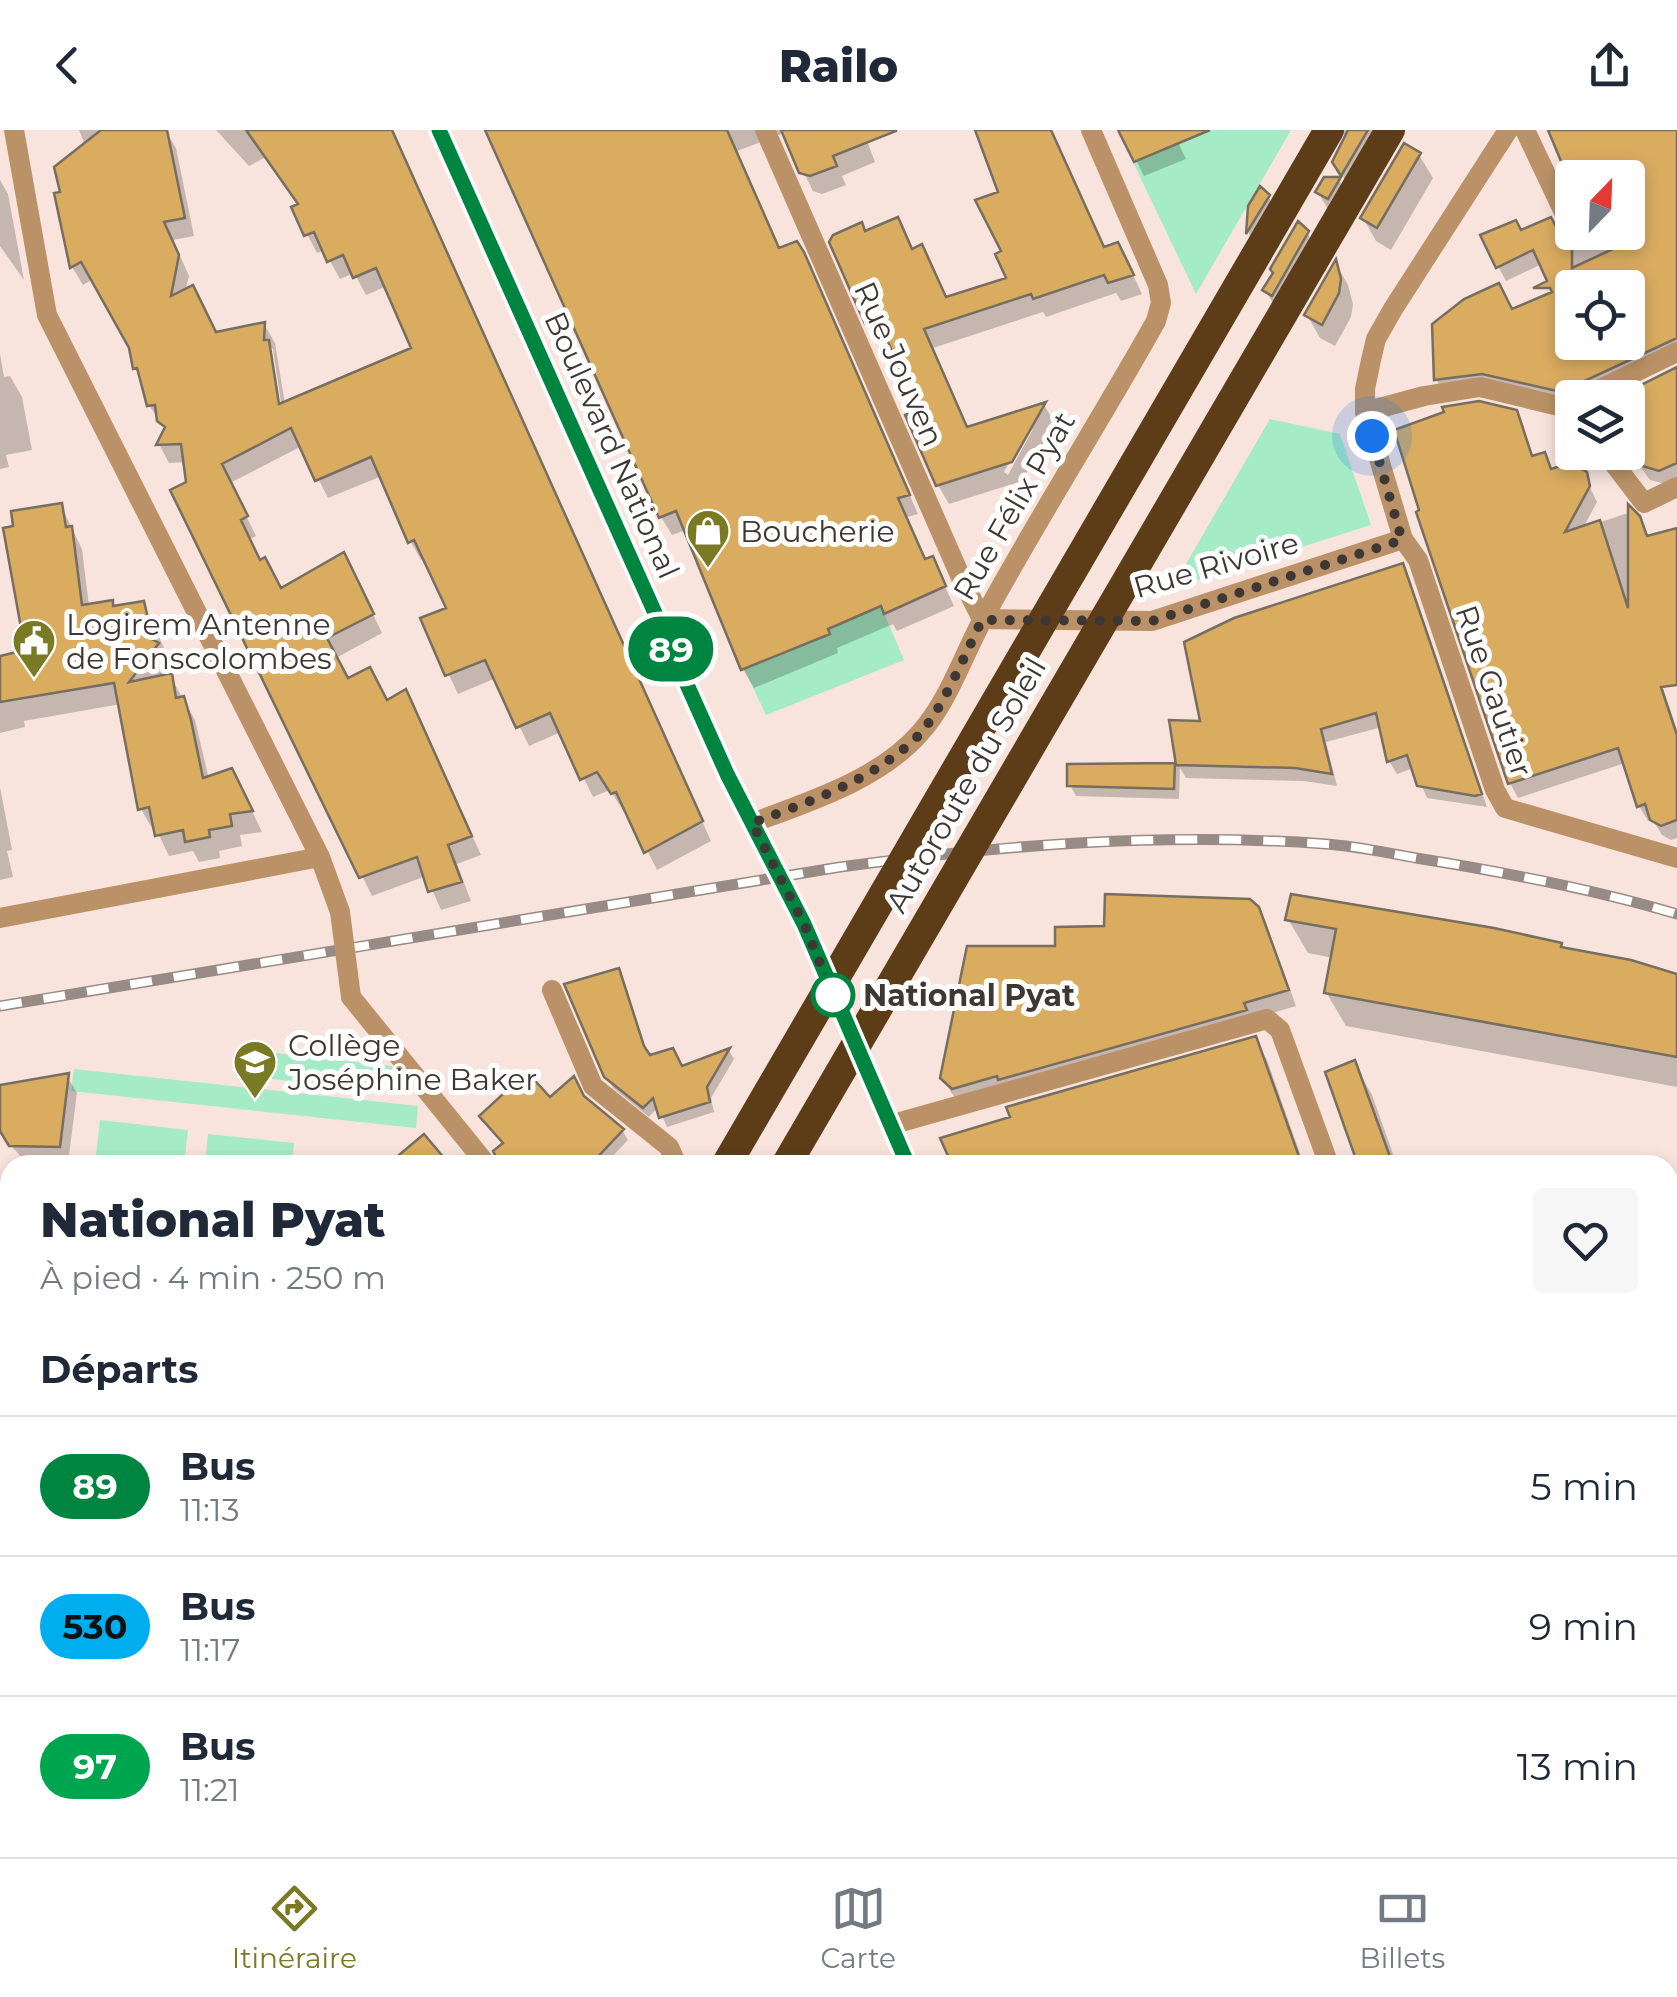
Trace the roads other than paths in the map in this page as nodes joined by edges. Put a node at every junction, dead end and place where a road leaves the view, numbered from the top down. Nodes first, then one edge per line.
1 (14, 130) edge
2 (438, 130) edge
3 (765, 130) edge
4 (1091, 130) edge
5 (1329, 130) edge
6 (1390, 130) edge
7 (1508, 130) edge
8 (1525, 130) edge
9 (1555, 193) edge
10 (1677, 352) edge
11 (1619, 380) edge
12 (1555, 405) edge
13 (1366, 412) junction
14 (1619, 470) edge
15 (1677, 487) edge
16 (1402, 540) junction
17 (982, 620) junction
18 (752, 823) junction
19 (320, 857) junction
20 (1677, 858) edge
21 (0, 918) edge
22 (552, 990) dead end
23 (890, 1126) junction
24 (479, 1155) edge
25 (673, 1155) edge
26 (732, 1155) edge
27 (792, 1155) edge
28 (903, 1155) edge
29 (1326, 1155) edge

1 - 19 street
2 - 18 street, Boulevard National
3 - 17 street, Rue Jouven
4 - 17 street, Rue Félix Pyat
5 - 26 highway, Autoroute du Soleil, bridge
6 - 27 highway, Autoroute du Soleil, bridge
7 - 13 street
8 - 9 street
10 - 11 street
12 - 13 street
13 - 16 street, Rue Gautier
14 - 15 street
16 - 17 street, Rue Rivoire
16 - 20 street, Rue Gautier
17 - 18 street, Rue Félix Pyat
18 - 23 street, Boulevard National
19 - 21 street
19 - 24 street, bridge
22 - 25 street
23 - 28 street, Boulevard National
23 - 29 street

